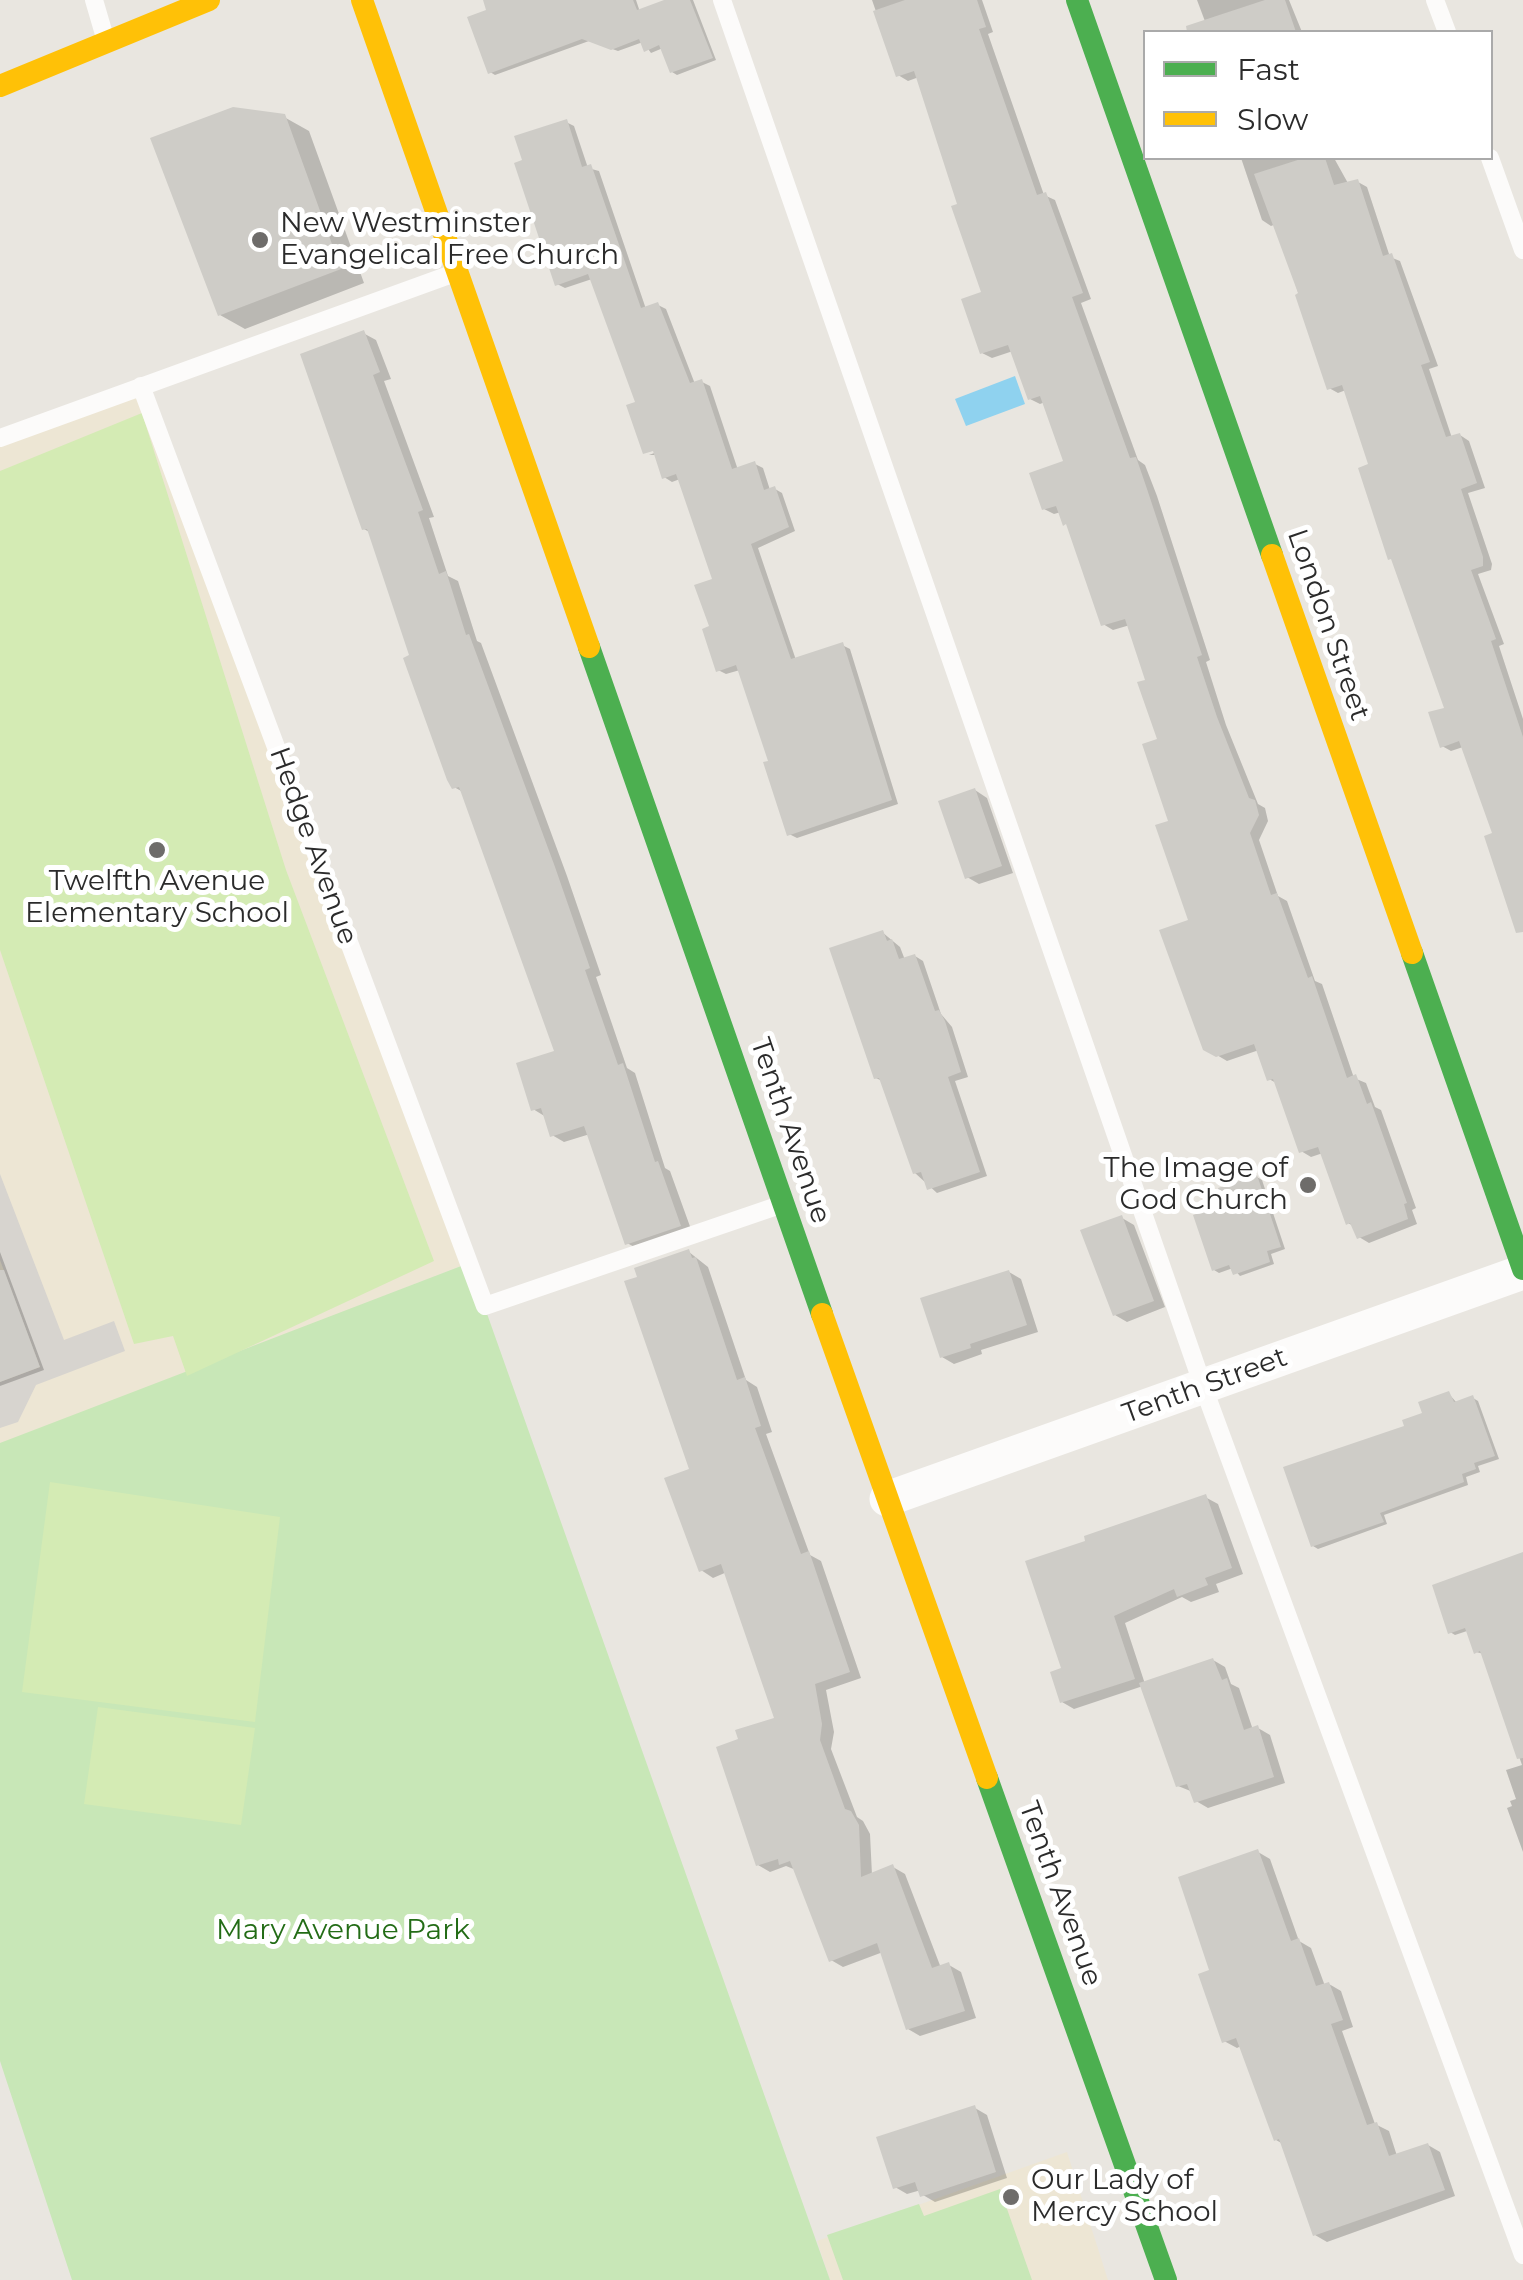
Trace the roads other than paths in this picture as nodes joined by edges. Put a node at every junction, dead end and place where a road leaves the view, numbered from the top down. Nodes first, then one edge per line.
1 (94, 0) edge
2 (209, 0) edge
3 (362, 0) edge
4 (722, 0) edge
5 (1077, 0) edge
6 (1435, 0) edge
7 (1445, 30) edge
8 (106, 41) junction
9 (0, 86) edge
10 (1491, 160) edge
11 (1523, 250) edge
12 (457, 272) junction
13 (141, 386) junction
14 (0, 438) edge
15 (783, 1204) junction
16 (1523, 1270) edge
17 (1203, 1386) junction
18 (887, 1499) junction
19 (1523, 2256) edge
20 (1166, 2280) edge

1 - 8 lane
2 - 8 main road
3 - 12 main road, Tenth Avenue
4 - 17 lane
5 - 16 main road, London Street
6 - 7 lane
8 - 9 main road
10 - 11 lane
12 - 13 lane
12 - 15 main road, Tenth Avenue
13 - 14 lane
13 - 15 lane, Hedge Avenue
15 - 18 main road, Tenth Avenue
16 - 17 street, Tenth Street
17 - 18 street, Tenth Street
17 - 19 lane
18 - 20 main road, Tenth Avenue

